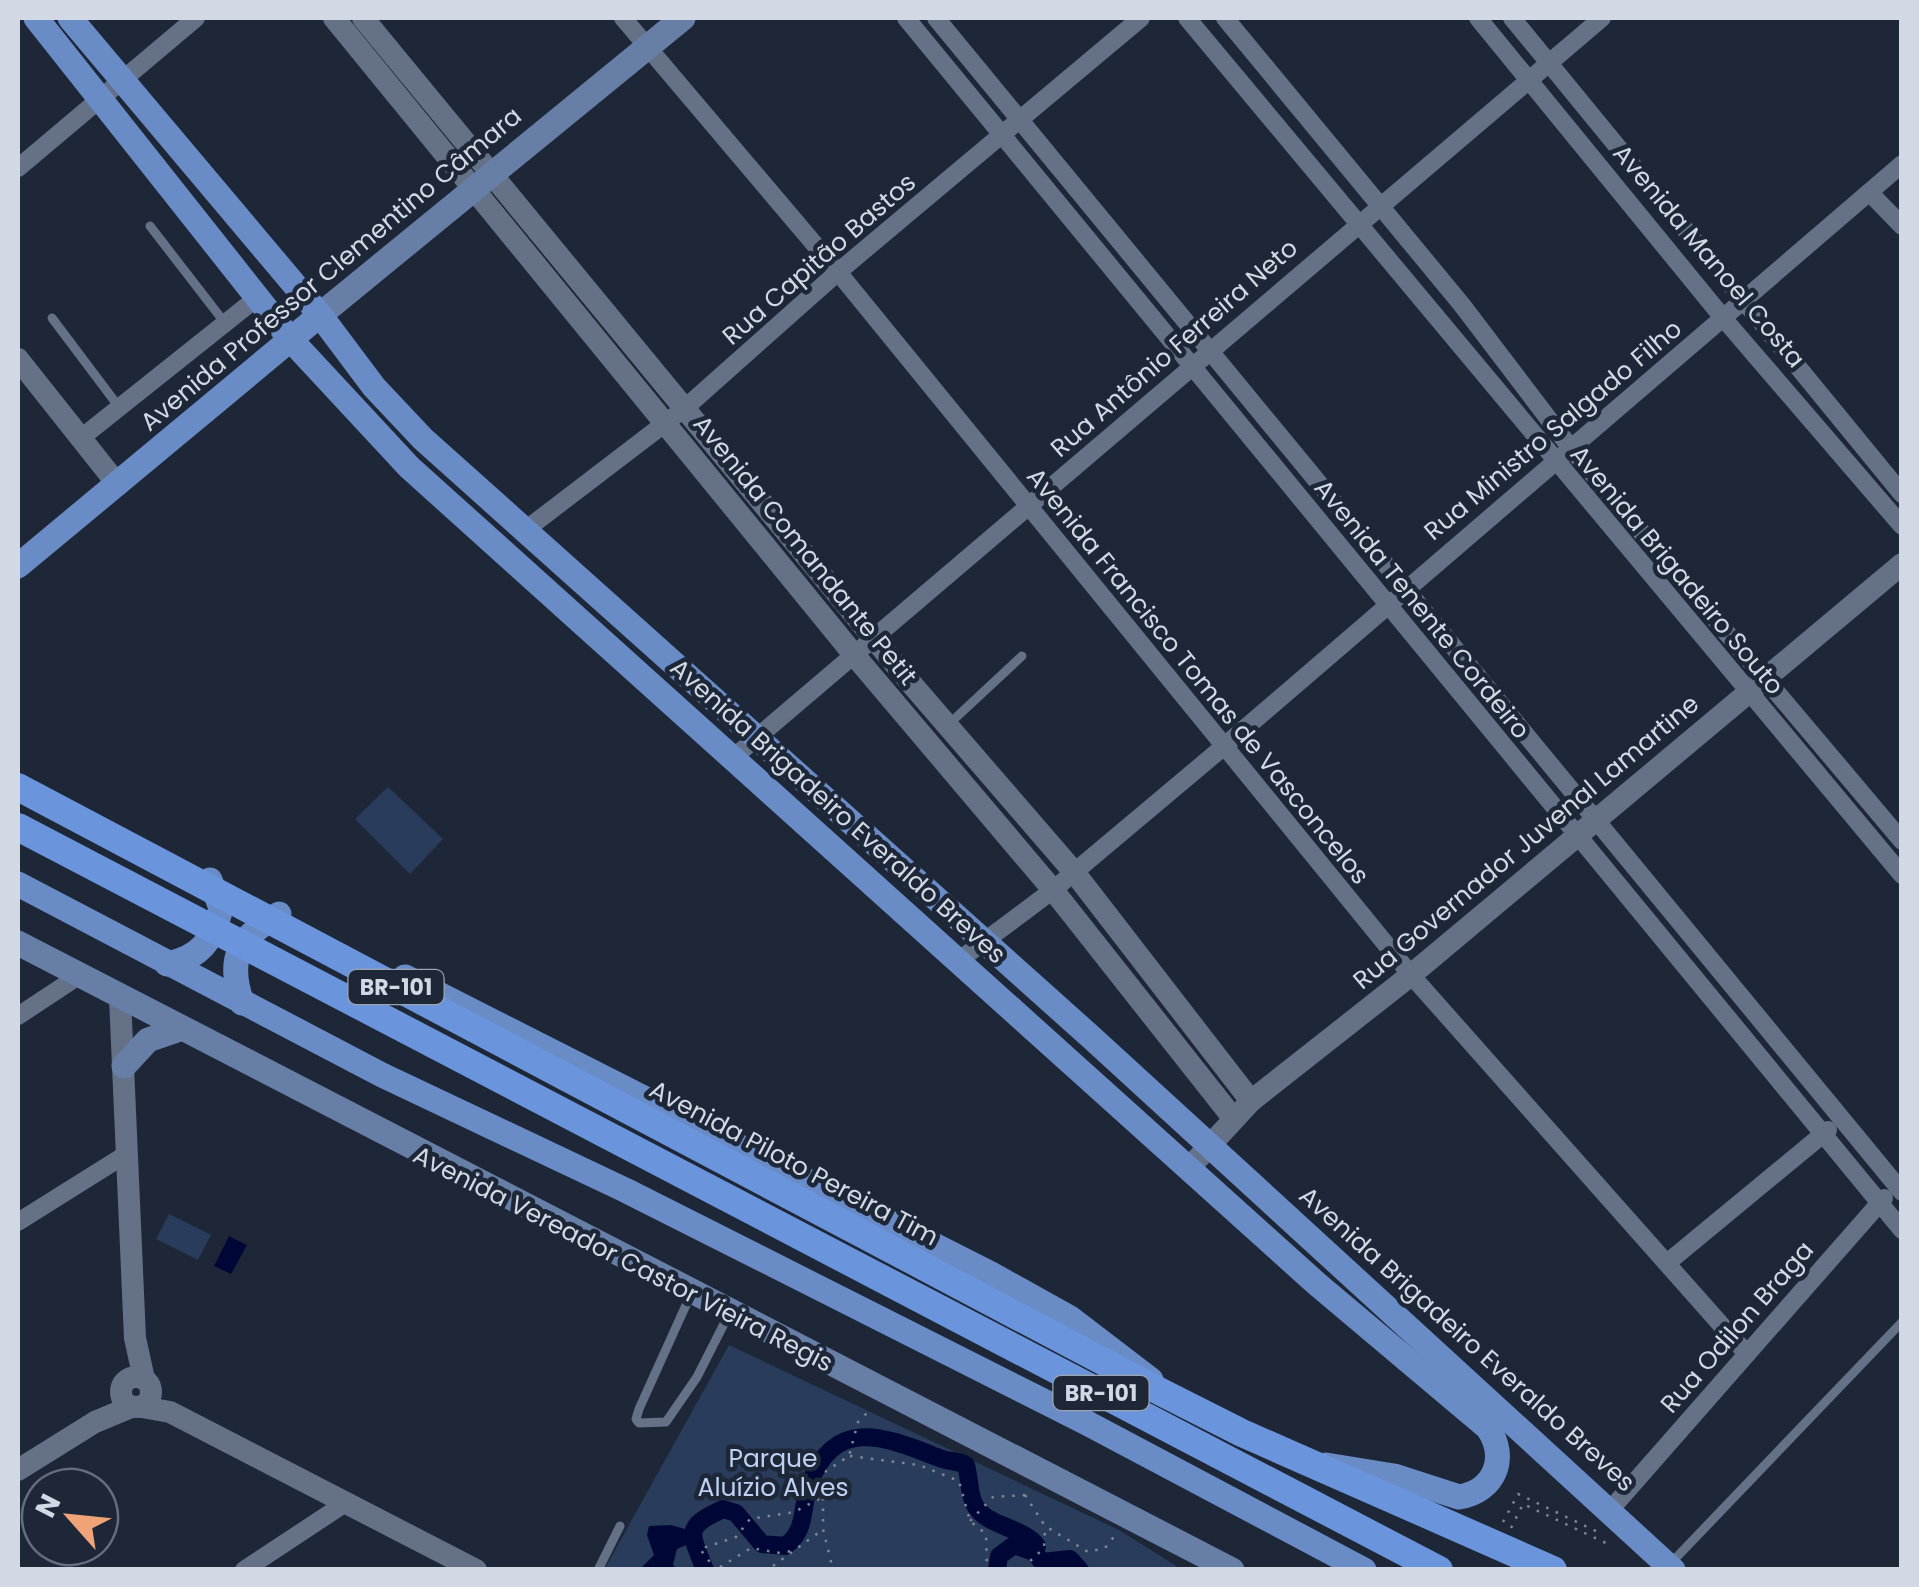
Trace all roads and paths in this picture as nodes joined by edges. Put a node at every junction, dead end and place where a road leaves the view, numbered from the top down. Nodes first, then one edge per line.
1 (36, 18) edge
2 (70, 18) edge
3 (196, 18) edge
4 (334, 18) edge
5 (363, 18) edge
6 (624, 18) edge
7 (683, 18) edge
8 (906, 18) edge
9 (936, 18) edge
10 (1141, 18) edge
11 (1187, 18) edge
12 (1225, 18) edge
13 (1478, 18) edge
14 (1512, 18) edge
15 (1602, 18) edge
16 (648, 48) junction
17 (1549, 61) junction
18 (1529, 79) junction
19 (122, 80) junction
20 (102, 97) junction
21 (1021, 120) junction
22 (1004, 135) junction
23 (1902, 164) edge
24 (18, 168) edge
25 (482, 182) junction
26 (1870, 193) junction
27 (1379, 204) junction
28 (1358, 222) junction
29 (150, 226) dead end
30 (1902, 226) edge
31 (838, 272) junction
32 (258, 297) junction
33 (1742, 303) junction
34 (320, 316) junction
35 (52, 318) dead end
36 (1724, 319) junction
37 (225, 323) junction
38 (291, 340) junction
39 (1208, 350) junction
40 (18, 359) edge
41 (1190, 364) junction
42 (119, 408) junction
43 (685, 408) junction
44 (666, 424) junction
45 (81, 438) junction
46 (1570, 447) junction
47 (1553, 461) junction
48 (118, 484) junction
49 (1902, 494) edge
50 (1027, 508) junction
51 (770, 511) junction
52 (1902, 526) edge
53 (751, 528) junction
54 (524, 531) junction
55 (1902, 564) edge
56 (18, 566) edge
57 (1406, 587) junction
58 (1385, 604) junction
59 (874, 638) junction
60 (854, 656) junction
61 (1022, 656) dead end
62 (1756, 688) junction
63 (947, 726) junction
64 (757, 739) junction
65 (1222, 748) junction
66 (734, 758) junction
67 (18, 778) edge
68 (18, 787) edge
69 (1596, 820) junction
70 (18, 826) edge
71 (1576, 838) junction
72 (1902, 841) edge
73 (1074, 872) junction
74 (1902, 875) edge
75 (210, 880) junction
76 (18, 884) edge
77 (1054, 890) junction
78 (279, 914) junction
79 (982, 942) junction
80 (18, 943) edge
81 (958, 961) junction
82 (168, 964) junction
83 (1411, 975) junction
84 (77, 977) junction
85 (120, 998) junction
86 (242, 1003) junction
87 (18, 1016) edge
88 (180, 1030) junction
89 (124, 1066) junction
90 (1251, 1101) junction
91 (1233, 1118) junction
92 (1840, 1120) junction
93 (1822, 1136) junction
94 (1207, 1147) junction
95 (128, 1153) junction
96 (1190, 1167) junction
97 (1900, 1185) edge
98 (1878, 1204) junction
99 (18, 1222) edge
100 (1902, 1230) edge
101 (1667, 1263) junction
102 (691, 1294) junction
103 (729, 1314) junction
104 (1902, 1322) edge
105 (1747, 1354) junction
106 (136, 1392) junction
107 (1161, 1392) junction
108 (858, 1422) dead end
109 (848, 1456) junction
110 (1320, 1464) junction
111 (18, 1470) edge
112 (1038, 1472) junction
113 (1025, 1495) junction
114 (822, 1497) junction
115 (347, 1502) junction
116 (1523, 1504) dead end
117 (1611, 1509) junction
118 (1128, 1517) junction
119 (970, 1520) junction
120 (620, 1526) dead end
121 (1045, 1526) junction
122 (823, 1529) junction
123 (1492, 1541) junction
124 (798, 1550) junction
125 (1194, 1559) edge
126 (774, 1566) dead end
127 (1028, 1567) edge
128 (1671, 1567) edge
129 (718, 1569) edge
130 (244, 1570) edge
131 (476, 1570) edge
132 (598, 1570) edge
133 (833, 1570) edge
134 (987, 1570) edge
135 (1232, 1570) edge
136 (1364, 1570) edge
137 (1439, 1570) edge
138 (1553, 1570) edge

1 - 20 main road, Avenida Brigadeiro Everaldo Breves
2 - 19 main road, Avenida Brigadeiro Everaldo Breves
3 - 19 street
4 - 25 street, Avenida Comandante Petit
5 - 25 street, Avenida Comandante Petit
6 - 16 street, Avenida Francisco Tomas de Vasconcelos
7 - 16 main road, Avenida Professor Clementino Câmara
8 - 22 street, Avenida Tenente Cordeiro
9 - 21 street, Avenida Tenente Cordeiro
10 - 21 street, Rua Capitão Bastos
11 - 28 street, Avenida Brigadeiro Souto
12 - 27 street, Avenida Brigadeiro Souto
13 - 18 street, Avenida Manoel Costa
14 - 17 street, Avenida Manoel Costa
15 - 17 street, Rua Antônio Ferreira Neto
16 - 25 main road, Avenida Professor Clementino Câmara
16 - 31 street, Avenida Francisco Tomas de Vasconcelos
17 - 18 street, Rua Antônio Ferreira Neto
17 - 33 street, Avenida Manoel Costa
18 - 27 street, Rua Antônio Ferreira Neto
18 - 36 street, Avenida Manoel Costa
19 - 20 street
19 - 34 main road, Avenida Brigadeiro Everaldo Breves
20 - 24 street
20 - 32 main road, Avenida Brigadeiro Everaldo Breves
21 - 22 street, Rua Capitão Bastos
21 - 39 street, Avenida Tenente Cordeiro
22 - 31 street, Rua Capitão Bastos
22 - 41 street, Avenida Tenente Cordeiro
23 - 26 street, Rua Ministro Salgado Filho
25 - 34 main road, Avenida Professor Clementino Câmara
25 - 43 street, Avenida Comandante Petit
25 - 44 street, Avenida Comandante Petit
26 - 30 street
26 - 33 street, Rua Ministro Salgado Filho
27 - 28 street, Rua Antônio Ferreira Neto
27 - 46 street, Avenida Brigadeiro Souto
28 - 39 street, Rua Antônio Ferreira Neto
28 - 47 street, Avenida Brigadeiro Souto
29 - 37 lane
31 - 43 street, Rua Capitão Bastos
31 - 50 street, Avenida Francisco Tomas de Vasconcelos
32 - 37 street
32 - 38 main road, Avenida Brigadeiro Everaldo Breves
33 - 36 street, Rua Ministro Salgado Filho
33 - 49 street, Avenida Manoel Costa
34 - 38 main road, Avenida Professor Clementino Câmara
34 - 54 main road, Avenida Brigadeiro Everaldo Breves
35 - 42 lane
36 - 46 street, Rua Ministro Salgado Filho
36 - 52 street, Avenida Manoel Costa
37 - 42 street
38 - 48 main road, Avenida Professor Clementino Câmara
38 - 66 main road, Avenida Brigadeiro Everaldo Breves
39 - 41 street, Rua Antônio Ferreira Neto
39 - 57 street, Avenida Tenente Cordeiro
40 - 45 street
41 - 50 street, Rua Antônio Ferreira Neto
41 - 58 street, Avenida Tenente Cordeiro
42 - 45 street
43 - 44 street, Rua Capitão Bastos
43 - 51 street, Avenida Comandante Petit
44 - 53 street, Avenida Comandante Petit
44 - 54 street, Rua Capitão Bastos
45 - 48 street
46 - 47 street, Rua Ministro Salgado Filho
46 - 62 street, Avenida Brigadeiro Souto
47 - 57 street, Rua Ministro Salgado Filho
47 - 62 street, Avenida Brigadeiro Souto
48 - 56 main road, Avenida Professor Clementino Câmara
50 - 59 street, Rua Antônio Ferreira Neto
50 - 65 street, Avenida Francisco Tomas de Vasconcelos
51 - 53 street
51 - 59 street, Avenida Comandante Petit
53 - 60 street, Avenida Comandante Petit
54 - 64 main road, Avenida Brigadeiro Everaldo Breves
55 - 62 street, Rua Governador Juvenal Lamartine
57 - 58 street, Rua Ministro Salgado Filho
57 - 69 street, Avenida Tenente Cordeiro
58 - 65 street, Rua Ministro Salgado Filho
58 - 71 street, Avenida Tenente Cordeiro
59 - 60 street, Rua Antônio Ferreira Neto
59 - 63 street, Avenida Comandante Petit
60 - 64 street, Rua Antônio Ferreira Neto
60 - 77 street, Avenida Comandante Petit
61 - 63 lane
62 - 69 street, Rua Governador Juvenal Lamartine
62 - 72 street, Avenida Brigadeiro Souto
62 - 74 street, Avenida Brigadeiro Souto
63 - 73 street, Avenida Comandante Petit
64 - 66 street, Rua Antônio Ferreira Neto
64 - 79 main road, Avenida Brigadeiro Everaldo Breves
65 - 73 street, Rua Ministro Salgado Filho
65 - 83 street, Avenida Francisco Tomas de Vasconcelos
66 - 81 main road, Avenida Brigadeiro Everaldo Breves
67 - 75 main road
68 - 107 highway, Avenida Piloto Pereira Tim / BR-101
69 - 71 street, Rua Governador Juvenal Lamartine
69 - 92 street, Avenida Tenente Cordeiro
70 - 137 highway, BR-101
71 - 83 street, Rua Governador Juvenal Lamartine
71 - 93 street, Avenida Tenente Cordeiro
73 - 77 street, Rua Ministro Salgado Filho
73 - 90 street, Avenida Comandante Petit
75 - 78 main road
75 - 82 main road
76 - 82 main road
77 - 79 street, Rua Ministro Salgado Filho
77 - 91 street, Avenida Comandante Petit
78 - 86 main road
78 - 107 main road
79 - 81 street, Rua Ministro Salgado Filho
79 - 94 main road, Avenida Brigadeiro Everaldo Breves
80 - 84 main road, Avenida Vereador Castor Vieira Regis
81 - 96 main road, Avenida Brigadeiro Everaldo Breves
82 - 86 main road
83 - 90 street, Rua Governador Juvenal Lamartine
83 - 101 street, Avenida Francisco Tomas de Vasconcelos
84 - 85 main road, Avenida Vereador Castor Vieira Regis
84 - 87 street
85 - 88 main road, Avenida Vereador Castor Vieira Regis
85 - 89 street
86 - 136 main road
88 - 89 main road
88 - 102 main road, Avenida Vereador Castor Vieira Regis
89 - 95 street
90 - 91 street, Rua Governador Juvenal Lamartine
91 - 94 street, Rua Governador Juvenal Lamartine
92 - 93 street
92 - 97 street, Avenida Tenente Cordeiro
93 - 98 street, Avenida Tenente Cordeiro
93 - 101 street
94 - 96 street, Rua Governador Juvenal Lamartine
94 - 117 main road, Avenida Brigadeiro Everaldo Breves
95 - 99 street
95 - 106 street
96 - 110 main road, Avenida Brigadeiro Everaldo Breves
97 - 98 street, Rua Odilon Braga
98 - 100 street, Avenida Tenente Cordeiro
98 - 105 street, Rua Odilon Braga
101 - 105 street, Avenida Francisco Tomas de Vasconcelos
102 - 103 main road, Avenida Vereador Castor Vieira Regis
102 - 103 lane
103 - 112 main road, Avenida Vereador Castor Vieira Regis
104 - 128 lane
105 - 117 street, Rua Odilon Braga
106 - 111 street
106 - 115 street
107 - 110 highway, Avenida Piloto Pereira Tim / BR-101
108 - 109 path
109 - 114 path
109 - 119 path
110 - 123 highway, Avenida Piloto Pereira Tim / BR-101
112 - 113 path
112 - 118 main road, Avenida Vereador Castor Vieira Regis
113 - 119 path
113 - 121 path
114 - 122 path
114 - 129 path
115 - 130 street
115 - 131 street
116 - 123 path
117 - 128 main road, Avenida Brigadeiro Everaldo Breves
118 - 121 path
118 - 125 main road, Avenida Vereador Castor Vieira Regis
119 - 134 path
120 - 132 lane
121 - 127 path
122 - 124 path
122 - 133 path
123 - 138 highway, Avenida Piloto Pereira Tim / BR-101
124 - 126 path
124 - 129 path
125 - 135 main road, Avenida Vereador Castor Vieira Regis

